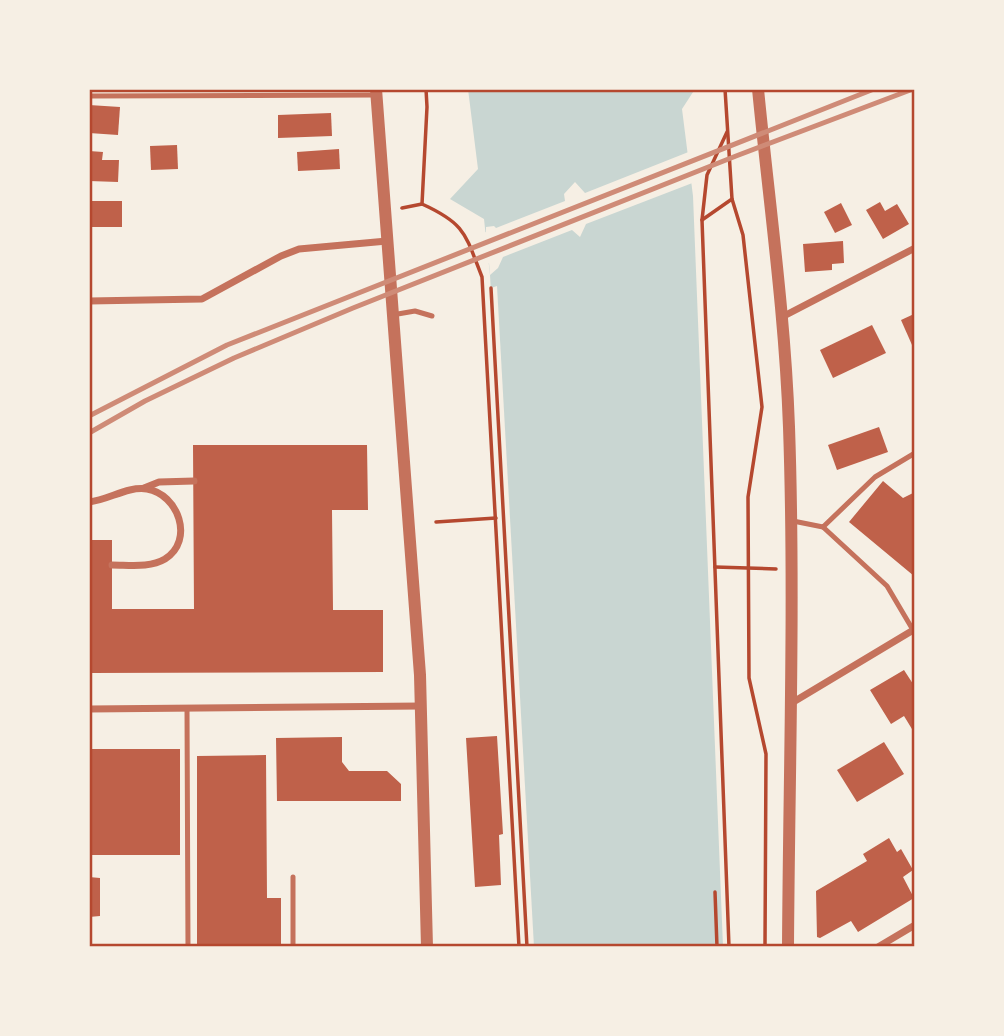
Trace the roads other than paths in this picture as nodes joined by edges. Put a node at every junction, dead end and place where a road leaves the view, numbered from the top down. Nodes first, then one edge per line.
1 (758, 89) edge
2 (376, 92) edge
3 (89, 96) edge
4 (387, 241) junction
5 (915, 248) edge
6 (89, 301) edge
7 (393, 314) junction
8 (432, 316) dead end
9 (781, 318) junction
10 (915, 453) edge
11 (194, 481) dead end
12 (143, 488) junction
13 (89, 502) edge
14 (790, 521) junction
15 (823, 527) junction
16 (112, 565) dead end
17 (914, 629) edge
18 (790, 704) junction
19 (422, 706) junction
20 (187, 708) junction
21 (89, 709) edge
22 (293, 877) dead end
23 (915, 925) edge
24 (188, 947) edge
25 (293, 947) edge
26 (427, 947) edge
27 (788, 947) edge
28 (878, 947) edge

1 - 9 street
2 - 3 lane
2 - 4 street
4 - 6 street
4 - 7 street
5 - 9 street
7 - 8 lane
7 - 19 street
9 - 14 street
10 - 15 lane
11 - 12 street
12 - 13 street
12 - 16 street
14 - 15 lane
14 - 18 street
15 - 17 lane
17 - 18 street
18 - 27 street
19 - 20 street
19 - 26 street
20 - 21 street
20 - 24 lane
22 - 25 lane
23 - 28 street

